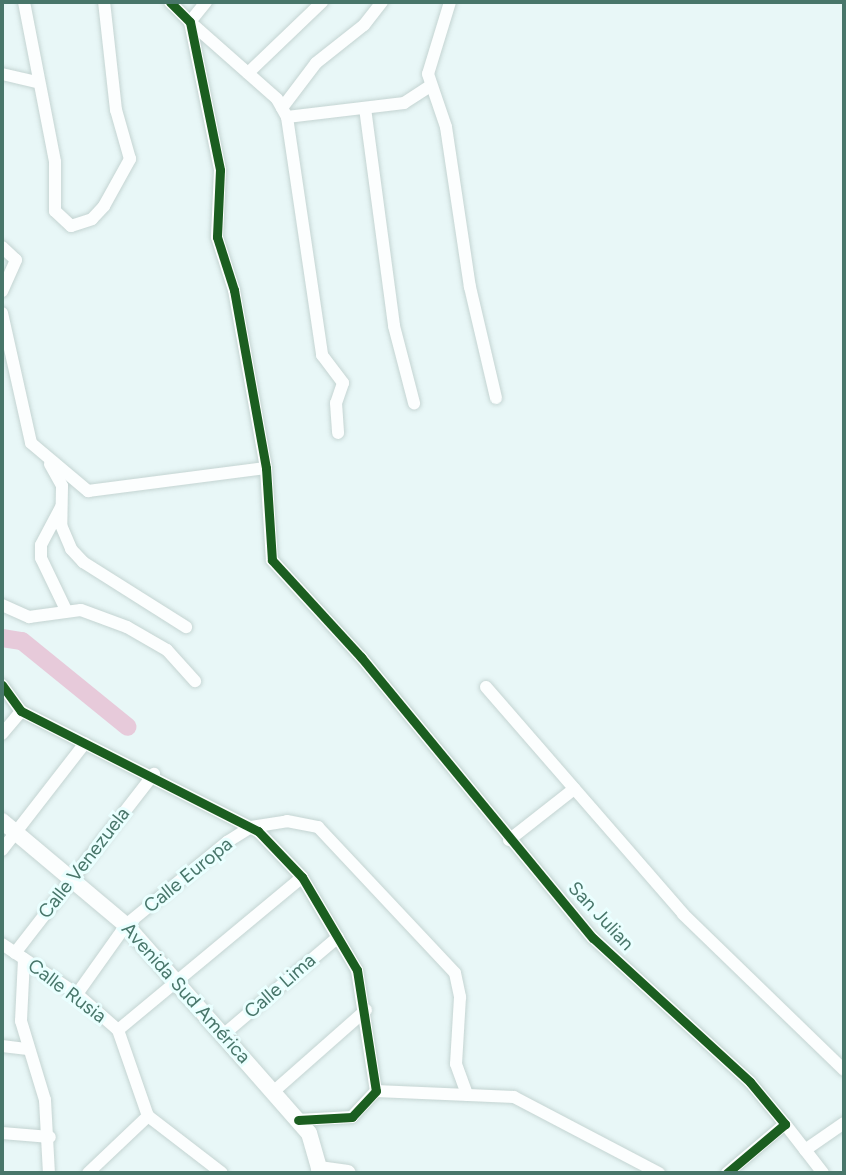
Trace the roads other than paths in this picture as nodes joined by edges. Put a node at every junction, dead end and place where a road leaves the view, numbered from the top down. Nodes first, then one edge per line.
1 (24, 2) edge
2 (104, 2) edge
3 (170, 2) edge
4 (206, 2) edge
5 (322, 2) edge
6 (382, 2) edge
7 (450, 2) edge
8 (190, 22) junction
9 (248, 73) junction
10 (2, 74) edge
11 (38, 82) junction
12 (430, 86) junction
13 (365, 108) junction
14 (284, 113) junction
15 (2, 247) edge
16 (2, 291) edge
17 (2, 313) edge
18 (496, 398) dead end
19 (414, 403) dead end
20 (338, 433) dead end
21 (45, 455) junction
22 (266, 468) junction
23 (65, 501) junction
24 (2, 605) edge
25 (66, 610) junction
26 (186, 627) dead end
27 (195, 681) dead end
28 (2, 685) edge
29 (486, 687) dead end
30 (21, 710) junction
31 (2, 734) edge
32 (85, 743) junction
33 (153, 774) junction
34 (574, 789) junction
35 (2, 821) edge
36 (251, 827) junction
37 (16, 831) junction
38 (509, 840) junction
39 (2, 850) edge
40 (72, 876) junction
41 (302, 877) junction
42 (126, 925) junction
43 (338, 937) junction
44 (2, 944) edge
45 (20, 956) junction
46 (175, 981) junction
47 (77, 994) junction
48 (366, 1010) junction
49 (118, 1030) junction
50 (223, 1035) junction
51 (2, 1046) edge
52 (28, 1049) junction
53 (844, 1070) edge
54 (376, 1091) junction
55 (273, 1092) junction
56 (467, 1095) junction
57 (148, 1116) junction
58 (298, 1120) junction
59 (844, 1123) edge
60 (785, 1124) junction
61 (2, 1133) edge
62 (50, 1137) junction
63 (805, 1150) junction
64 (52, 1170) edge
65 (216, 1171) edge
66 (88, 1173) edge
67 (348, 1173) edge
68 (659, 1173) edge
69 (727, 1173) edge
70 (823, 1173) edge

1 - 11 street
2 - 11 street
3 - 8 street
4 - 8 street
5 - 9 street
6 - 14 street
7 - 12 street
8 - 9 street
8 - 22 street, San Julian
9 - 14 street
10 - 11 street
12 - 13 street
12 - 18 street
13 - 14 street
13 - 19 street
14 - 20 street
15 - 16 street
17 - 21 street
21 - 22 street
21 - 23 street
22 - 38 street, San Julian
23 - 25 street
23 - 26 street
24 - 25 street
25 - 27 street
28 - 30 street
29 - 34 street
30 - 31 street
30 - 32 street
32 - 33 street
32 - 37 street
33 - 36 street
33 - 40 street, Calle Venezuela
34 - 38 street
34 - 53 street
35 - 37 main road, Avenida Sud América
36 - 41 street
36 - 42 street, Calle Europa
36 - 56 street
37 - 39 street
37 - 40 main road, Avenida Sud América
38 - 60 street, San Julian
40 - 42 main road, Avenida Sud América
40 - 45 street, Calle Venezuela
41 - 43 street
41 - 46 street
42 - 46 main road, Avenida Sud América
42 - 47 street, Calle Europa
43 - 48 street
43 - 50 street, Calle Lima
44 - 45 street, Calle Rusia
45 - 47 street, Calle Rusia
45 - 52 street
46 - 49 street
46 - 50 main road, Avenida Sud América
47 - 49 street, Calle Rusia
48 - 54 street
48 - 55 street
49 - 57 street, Calle Rusia
50 - 55 main road, Avenida Sud América
51 - 52 street
52 - 62 street
54 - 56 street
54 - 58 street
55 - 58 main road, Avenida Sud América
56 - 68 street
57 - 65 street
57 - 66 street
58 - 67 main road, Avenida Sud América
59 - 63 street
60 - 63 street, San Julian
60 - 69 street
61 - 62 street
62 - 64 street
63 - 70 street, San Julian

